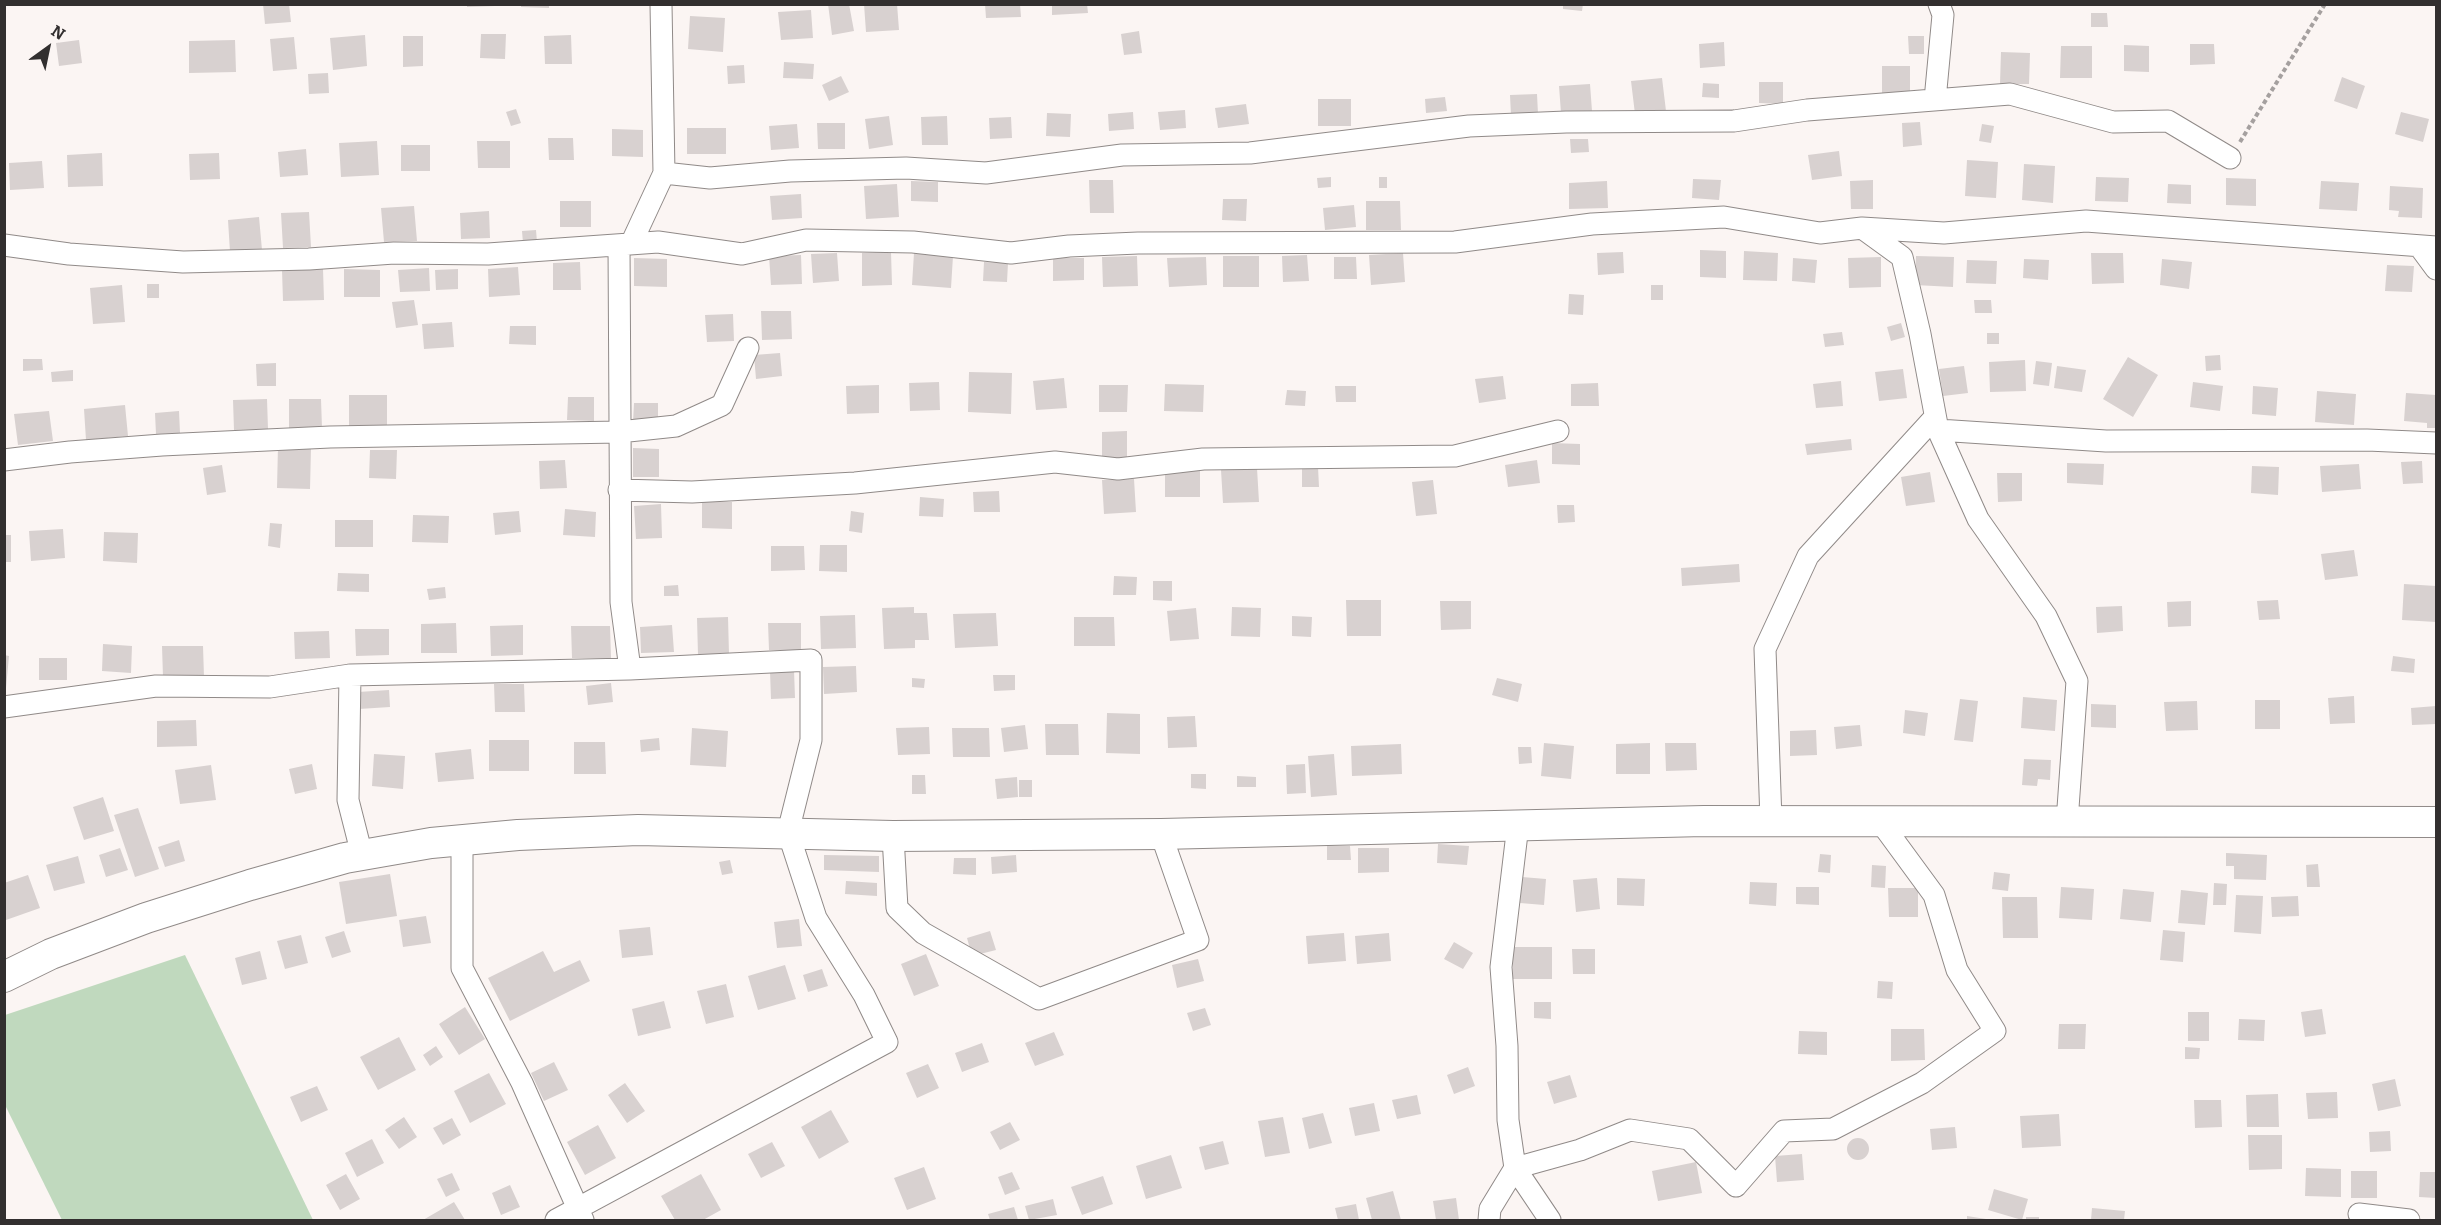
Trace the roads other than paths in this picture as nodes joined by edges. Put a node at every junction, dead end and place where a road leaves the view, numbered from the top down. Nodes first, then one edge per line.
1 (661, 4) edge
2 (1938, 4) edge
3 (1935, 100) junction
4 (2230, 158) road end
5 (664, 173) junction
6 (1862, 228) junction
7 (4, 245) edge
8 (625, 245) junction
9 (2428, 247) edge
10 (2436, 269) edge
11 (748, 348) dead end
12 (1936, 423) junction
13 (1558, 431) dead end
14 (619, 432) junction
15 (2436, 443) edge
16 (4, 460) edge
17 (619, 490) junction
18 (630, 669) junction
19 (350, 675) junction
20 (4, 707) edge
21 (1879, 820) junction
22 (1771, 821) junction
23 (2067, 822) junction
24 (2436, 822) edge
25 (1518, 825) junction
26 (788, 832) junction
27 (1161, 834) junction
28 (893, 836) junction
29 (462, 840) junction
30 (362, 855) junction
31 (4, 976) edge
32 (1515, 1168) junction
33 (2359, 1214) dead end
34 (580, 1215) edge
35 (556, 1221) edge
36 (1489, 1221) edge
37 (1550, 1221) edge
38 (2409, 1221) edge

1 - 5 street
2 - 3 street
3 - 4 street
3 - 5 street
5 - 8 street
6 - 8 street
6 - 9 street
6 - 12 street
7 - 8 street
8 - 14 street
9 - 10 street
11 - 14 street
12 - 15 street
12 - 22 street
12 - 23 street
13 - 17 street
14 - 16 street
14 - 17 street
17 - 18 street
18 - 19 street
18 - 26 street
19 - 20 street
19 - 30 street
21 - 22 street
21 - 23 street
21 - 32 street
22 - 25 street
23 - 24 street
25 - 27 street
25 - 32 street
26 - 28 street
26 - 29 street
26 - 34 street
27 - 28 street
27 - 28 street
29 - 30 street
29 - 34 street
30 - 31 street
32 - 36 street
32 - 37 street
33 - 38 street
34 - 35 street

